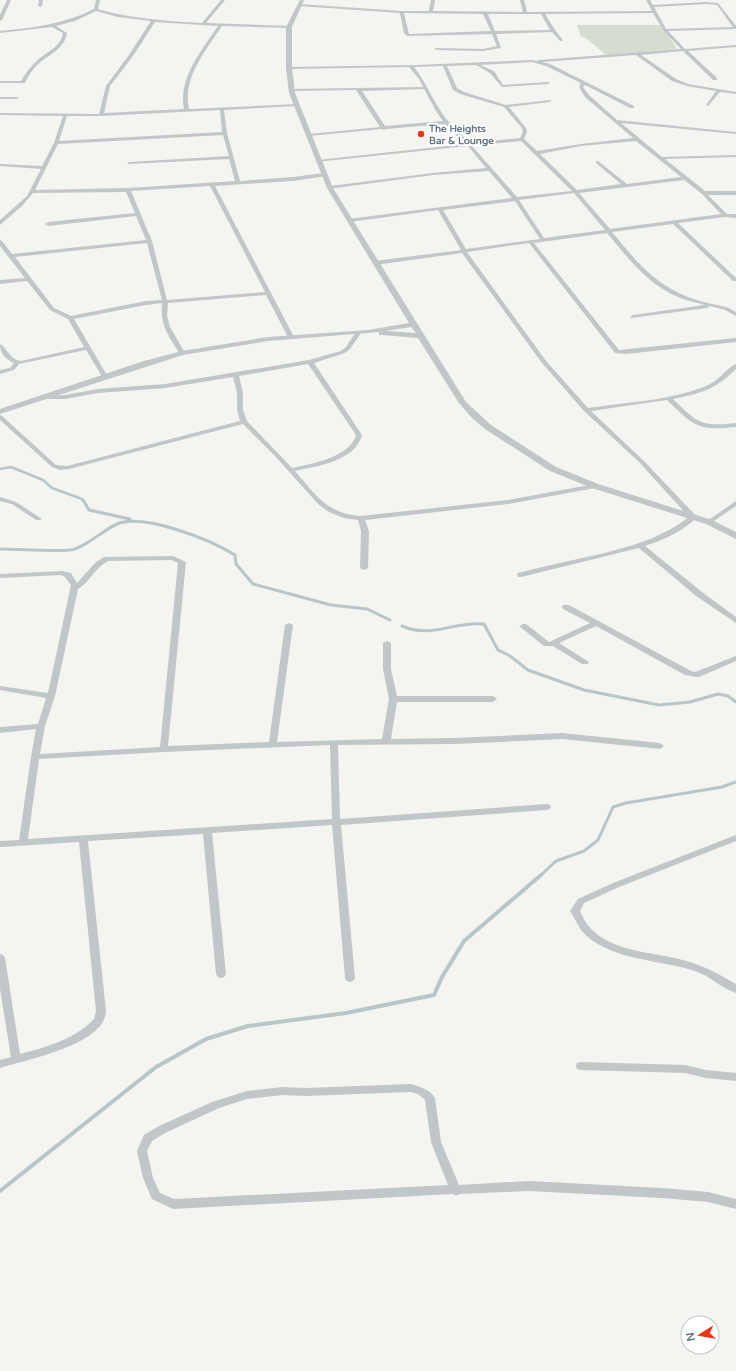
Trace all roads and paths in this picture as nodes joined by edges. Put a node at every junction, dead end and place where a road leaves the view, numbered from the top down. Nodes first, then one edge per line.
1 (8, 0) edge
2 (41, 0) edge
3 (98, 0) edge
4 (223, 0) edge
5 (433, 0) edge
6 (522, 0) edge
7 (648, 0) edge
8 (300, 3) edge
9 (40, 6) dead end
10 (651, 6) junction
11 (96, 10) junction
12 (402, 12) junction
13 (655, 12) junction
14 (431, 13) junction
15 (485, 13) junction
16 (525, 13) junction
17 (542, 13) junction
18 (0, 20) edge
19 (153, 21) junction
20 (203, 24) junction
21 (52, 25) junction
22 (221, 25) junction
23 (736, 27) edge
24 (289, 28) junction
25 (665, 30) junction
26 (553, 31) junction
27 (0, 32) edge
28 (494, 34) junction
29 (560, 40) dead end
30 (736, 46) edge
31 (437, 49) dead end
32 (684, 50) junction
33 (637, 54) junction
34 (532, 62) junction
35 (477, 64) junction
36 (445, 66) junction
37 (411, 67) junction
38 (289, 68) junction
39 (715, 78) dead end
40 (0, 82) edge
41 (547, 84) dead end
42 (583, 84) junction
43 (426, 88) junction
44 (292, 90) junction
45 (359, 90) junction
46 (719, 90) junction
47 (736, 93) edge
48 (0, 98) edge
49 (17, 98) dead end
50 (549, 101) dead end
51 (297, 105) junction
52 (708, 105) dead end
53 (506, 106) junction
54 (632, 107) dead end
55 (222, 109) junction
56 (187, 111) junction
57 (0, 114) edge
58 (101, 115) junction
59 (65, 116) junction
60 (616, 121) junction
61 (446, 122) junction
62 (384, 129) junction
63 (224, 133) junction
64 (736, 133) edge
65 (309, 135) junction
66 (522, 139) junction
67 (637, 139) junction
68 (56, 143) junction
69 (470, 146) junction
70 (536, 153) junction
71 (736, 156) edge
72 (232, 157) junction
73 (662, 158) junction
74 (318, 161) junction
75 (598, 162) dead end
76 (129, 163) dead end
77 (0, 165) edge
78 (44, 168) junction
79 (491, 169) junction
80 (324, 175) junction
81 (685, 178) junction
82 (238, 182) junction
83 (212, 185) junction
84 (625, 185) junction
85 (330, 188) junction
86 (128, 190) junction
87 (32, 192) junction
88 (576, 192) junction
89 (704, 193) junction
90 (736, 193) edge
91 (516, 199) junction
92 (440, 209) junction
93 (138, 214) junction
94 (725, 215) junction
95 (736, 216) edge
96 (350, 220) junction
97 (674, 222) junction
98 (0, 223) edge
99 (48, 224) dead end
100 (608, 231) junction
101 (543, 240) junction
102 (148, 241) junction
103 (531, 242) junction
104 (0, 244) edge
105 (464, 251) junction
106 (11, 256) junction
107 (375, 263) junction
108 (28, 279) junction
109 (735, 280) edge
110 (0, 282) edge
111 (268, 293) junction
112 (165, 302) junction
113 (710, 306) junction
114 (736, 314) edge
115 (633, 317) dead end
116 (70, 318) junction
117 (413, 324) junction
118 (358, 332) junction
119 (368, 332) junction
120 (420, 336) junction
121 (291, 337) junction
122 (736, 340) edge
123 (0, 346) edge
124 (87, 348) junction
125 (182, 353) junction
126 (17, 362) junction
127 (310, 362) junction
128 (736, 366) edge
129 (0, 372) edge
130 (236, 375) junction
131 (105, 377) junction
132 (45, 397) junction
133 (668, 398) junction
134 (586, 410) junction
135 (0, 412) edge
136 (0, 417) edge
137 (244, 422) junction
138 (736, 425) edge
139 (290, 470) junction
140 (595, 486) junction
141 (0, 499) edge
142 (736, 503) edge
143 (693, 517) junction
144 (362, 518) junction
145 (38, 519) dead end
146 (709, 522) junction
147 (736, 536) edge
148 (640, 545) junction
149 (364, 568) dead end
150 (521, 575) dead end
151 (0, 576) edge
152 (74, 588) junction
153 (566, 607) dead end
154 (736, 621) edge
155 (596, 623) junction
156 (289, 625) dead end
157 (523, 626) dead end
158 (387, 643) dead end
159 (554, 643) junction
160 (736, 658) edge
161 (585, 662) dead end
162 (0, 688) edge
163 (51, 696) junction
164 (392, 699) junction
165 (492, 699) dead end
166 (41, 726) junction
167 (0, 730) edge
168 (386, 741) junction
169 (334, 742) junction
170 (273, 744) junction
171 (660, 746) dead end
172 (164, 749) junction
173 (35, 757) junction
174 (547, 806) dead end
175 (336, 822) junction
176 (206, 831) junction
177 (83, 838) junction
178 (736, 838) edge
179 (23, 842) junction
180 (0, 844) edge
181 (0, 960) edge
182 (221, 974) dead end
183 (350, 978) dead end
184 (736, 989) edge
185 (16, 1058) junction
186 (0, 1064) edge
187 (581, 1066) dead end
188 (736, 1077) edge
189 (456, 1191) junction
190 (736, 1204) edge

1 - 18 street
2 - 9 street
3 - 11 street
4 - 20 street
5 - 14 street
6 - 16 street
7 - 10 street
8 - 12 street
8 - 24 street
10 - 13 street
10 - 23 street
11 - 19 street
11 - 21 street
12 - 14 street
12 - 28 street
13 - 17 street
13 - 25 street
14 - 15 street
15 - 16 street
15 - 28 street
16 - 17 street
17 - 26 street
19 - 20 street
19 - 58 street
20 - 22 street
21 - 27 street
21 - 40 street
22 - 24 street
22 - 56 street
23 - 25 street
24 - 38 street
25 - 32 street
26 - 28 street
26 - 29 street
28 - 31 street
30 - 32 street
32 - 33 street
32 - 39 street
33 - 34 street
33 - 46 street
34 - 35 street
34 - 42 street
35 - 36 street
35 - 41 street
36 - 37 street
36 - 53 street
37 - 38 street
37 - 43 street
38 - 44 street
42 - 54 street
42 - 60 street
43 - 45 street
43 - 61 street
44 - 45 street
44 - 51 street
45 - 62 street
46 - 47 street
46 - 52 street
48 - 49 street
50 - 53 street
51 - 55 street
51 - 65 street
53 - 66 street
55 - 56 street
55 - 63 street
56 - 58 street
57 - 59 street
58 - 59 street
59 - 68 street
60 - 64 street
60 - 67 street
61 - 62 street
61 - 69 street
62 - 65 street
63 - 68 street
63 - 72 street
65 - 74 street
66 - 69 street
66 - 70 street
67 - 70 street
67 - 73 street
68 - 78 street
69 - 74 street
69 - 79 street
70 - 88 street
71 - 73 street
72 - 76 street
72 - 82 street
73 - 81 street
74 - 80 street
75 - 84 street
77 - 78 street
78 - 87 street
79 - 85 street
79 - 91 street
80 - 82 street
80 - 85 street
81 - 84 street
81 - 89 street
82 - 83 street
83 - 86 street
83 - 111 street
84 - 88 street
85 - 96 street
86 - 87 street
86 - 93 street
87 - 98 street
88 - 91 street
88 - 100 street
89 - 90 street
89 - 94 street
91 - 92 street
91 - 101 street
92 - 96 street
92 - 105 street
93 - 99 street
93 - 102 street
94 - 95 street
94 - 97 street
96 - 107 street
97 - 100 street
97 - 109 street
100 - 101 street
100 - 113 street
101 - 103 street
102 - 106 street
102 - 112 street
103 - 105 street
103 - 122 street
104 - 106 street
105 - 107 street
105 - 134 street
106 - 108 street
107 - 117 street
108 - 110 street
108 - 116 street
111 - 112 street
111 - 121 street
112 - 116 street
112 - 125 street
113 - 114 street
113 - 115 street
116 - 124 street
117 - 119 street
117 - 120 street
118 - 119 street
118 - 121 street
118 - 127 street
119 - 120 street
120 - 140 street
121 - 125 street
123 - 126 street
124 - 126 street
124 - 131 street
125 - 131 street
126 - 129 street
127 - 130 street
127 - 139 street
128 - 133 street
130 - 132 street
130 - 137 street
131 - 132 street
132 - 135 street
133 - 134 street
133 - 138 street
134 - 143 street
136 - 137 street
137 - 139 street
139 - 144 street
140 - 143 street
140 - 144 street
141 - 145 street
142 - 146 street
143 - 146 street
143 - 148 street
144 - 149 street
146 - 147 street
148 - 150 street
148 - 154 street
151 - 152 street
152 - 163 street
152 - 172 street
153 - 155 street
155 - 159 street
155 - 160 street
156 - 170 street
157 - 159 street
158 - 164 street
159 - 161 street
162 - 163 street
163 - 166 street
164 - 165 street
164 - 168 street
166 - 167 street
166 - 173 street
168 - 169 street
168 - 171 street
169 - 170 street
169 - 175 street
170 - 172 street
172 - 173 street
173 - 179 street
174 - 175 street
175 - 176 street
175 - 183 street
176 - 177 street
176 - 182 street
177 - 179 street
177 - 185 street
178 - 184 street
179 - 180 street
181 - 185 street
185 - 186 street
187 - 188 street
189 - 189 street
189 - 190 street

